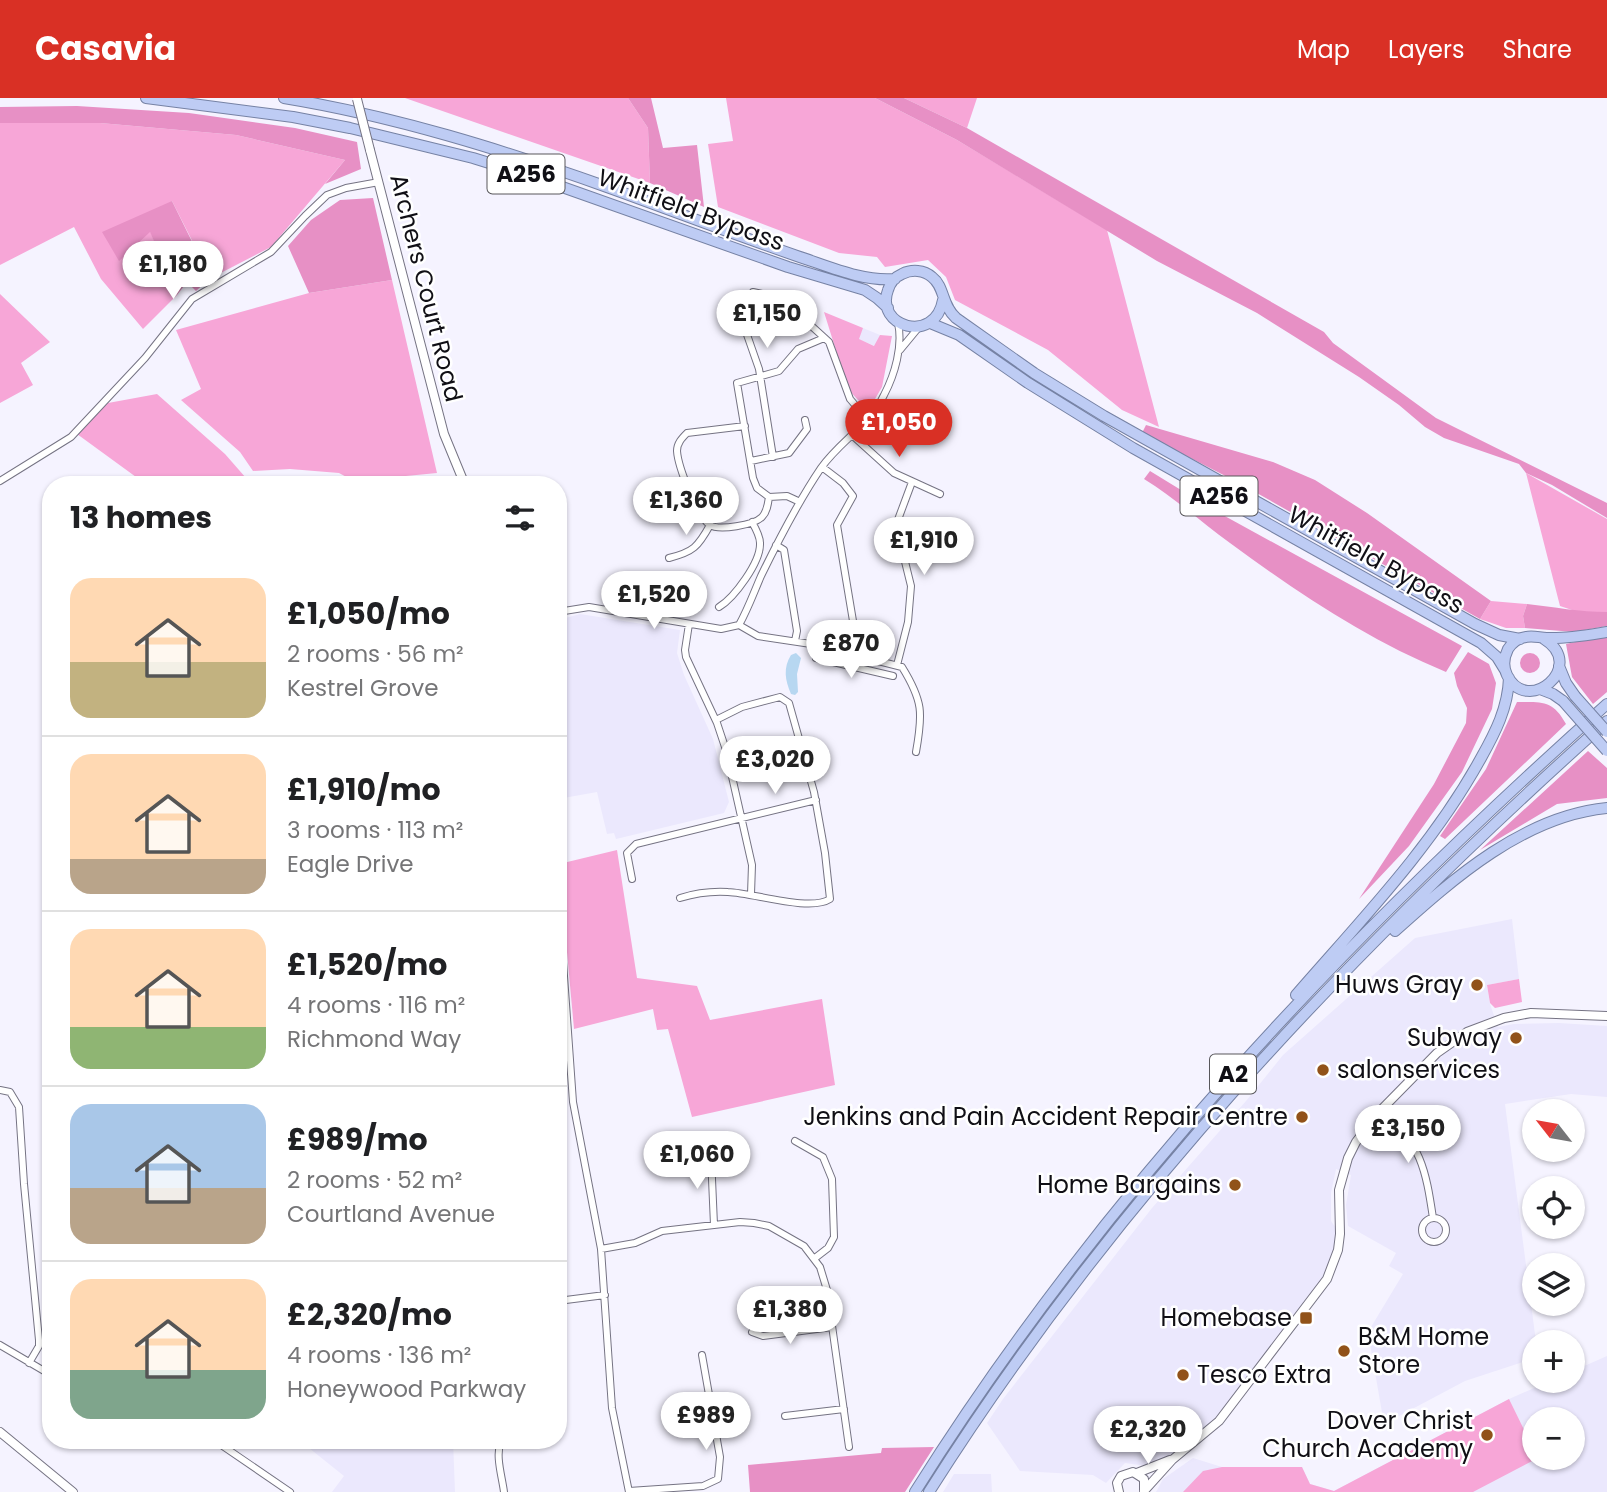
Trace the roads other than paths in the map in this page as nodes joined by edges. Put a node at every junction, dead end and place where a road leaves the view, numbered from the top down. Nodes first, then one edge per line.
1 (146, 98) edge
2 (284, 98) edge
3 (356, 99) edge
4 (379, 182) junction
5 (895, 279) junction
6 (753, 292) dead end
7 (943, 300) junction
8 (888, 308) junction
9 (897, 322) junction
10 (930, 323) junction
11 (919, 327) junction
12 (745, 329) dead end
13 (824, 338) junction
14 (898, 355) junction
15 (760, 378) junction
16 (806, 419) dead end
17 (868, 420) junction
18 (745, 426) junction
19 (852, 435) junction
20 (772, 457) junction
21 (751, 461) junction
22 (822, 467) junction
23 (461, 476) edge
24 (0, 481) edge
25 (912, 482) junction
26 (940, 494) dead end
27 (769, 497) junction
28 (800, 502) junction
29 (752, 522) junction
30 (710, 525) junction
31 (776, 545) junction
32 (669, 558) dead end
33 (719, 607) dead end
34 (567, 611) edge
35 (690, 624) junction
36 (739, 625) junction
37 (1607, 632) edge
38 (1520, 639) junction
39 (1544, 639) junction
40 (795, 641) junction
41 (831, 649) junction
42 (852, 654) junction
43 (816, 658) dead end
44 (829, 661) junction
45 (877, 661) junction
46 (900, 666) junction
47 (1559, 666) junction
48 (875, 672) junction
49 (1507, 674) junction
50 (893, 676) dead end
51 (1540, 689) junction
52 (1607, 704) edge
53 (716, 720) junction
54 (1607, 721) edge
55 (1607, 732) edge
56 (1607, 751) edge
57 (916, 752) dead end
58 (816, 800) junction
59 (1607, 808) edge
60 (741, 818) junction
61 (632, 879) dead end
62 (751, 894) junction
63 (680, 898) dead end
64 (1331, 988) junction
65 (1607, 1016) edge
66 (567, 1026) edge
67 (1259, 1044) junction
68 (0, 1090) edge
69 (1381, 1111) junction
70 (795, 1141) dead end
71 (710, 1156) dead end
72 (1433, 1218) dead end
73 (714, 1225) junction
74 (601, 1249) junction
75 (815, 1258) junction
76 (605, 1295) junction
77 (567, 1300) edge
78 (832, 1327) junction
79 (752, 1332) dead end
80 (0, 1345) edge
81 (702, 1355) dead end
82 (29, 1363) junction
83 (42, 1370) edge
84 (844, 1409) junction
85 (785, 1416) dead end
86 (0, 1432) edge
87 (849, 1447) dead end
88 (227, 1449) edge
89 (501, 1449) edge
90 (1172, 1460) junction
91 (1137, 1473) junction
92 (629, 1491) edge
93 (73, 1492) edge
94 (290, 1492) edge
95 (504, 1492) edge
96 (915, 1492) edge
97 (929, 1492) edge
98 (1119, 1492) edge
99 (1144, 1492) edge

1 - 8 highway, Whitfield Bypass / A256
2 - 5 highway, Whitfield Bypass / A256
3 - 4 street, Archers Court Road, bridge
4 - 23 street, Archers Court Road
4 - 24 street
5 - 7 highway
5 - 8 highway
6 - 13 street
7 - 10 highway
7 - 38 highway, Whitfield Bypass / A256
8 - 9 highway
9 - 11 highway
9 - 14 street
10 - 11 highway
10 - 49 highway, Whitfield Bypass / A256
11 - 14 street
12 - 15 street
13 - 15 street
13 - 17 street
14 - 17 street
15 - 18 street
15 - 20 street
16 - 20 street
17 - 19 street
18 - 21 street
18 - 30 street
19 - 22 street
19 - 25 street
20 - 21 street
21 - 27 street
22 - 28 street
22 - 42 street
25 - 26 street
25 - 46 street
27 - 28 street
27 - 29 street
28 - 31 street
29 - 30 street
29 - 33 street
30 - 32 street
31 - 36 street
31 - 40 street
34 - 35 street
35 - 36 street
35 - 53 street
36 - 40 street
37 - 39 highway
38 - 39 highway
38 - 49 highway
39 - 47 highway
40 - 41 street
41 - 42 street
41 - 44 street
42 - 45 street
43 - 44 street
44 - 48 street
45 - 46 street
45 - 48 street
46 - 57 street
47 - 51 highway
47 - 55 highway, bridge
48 - 50 street
49 - 51 highway
49 - 67 highway
51 - 56 highway, bridge
52 - 67 highway, A2
53 - 58 street
53 - 60 street
54 - 64 highway, A2
58 - 60 street
58 - 62 street
59 - 64 highway
60 - 61 street
60 - 62 street
62 - 63 street
64 - 97 highway, A2
65 - 69 street
66 - 74 street
67 - 96 highway, A2
68 - 82 street
69 - 72 street
69 - 90 street
70 - 75 street
71 - 73 street
73 - 74 street
73 - 75 street
74 - 76 street
75 - 78 street
76 - 77 street
76 - 92 street
78 - 79 street
78 - 84 street
80 - 82 street
81 - 92 street
82 - 83 street
84 - 85 street
84 - 87 street
86 - 93 street
88 - 94 street
89 - 95 street
90 - 91 street
90 - 99 street
91 - 98 street
91 - 99 street

